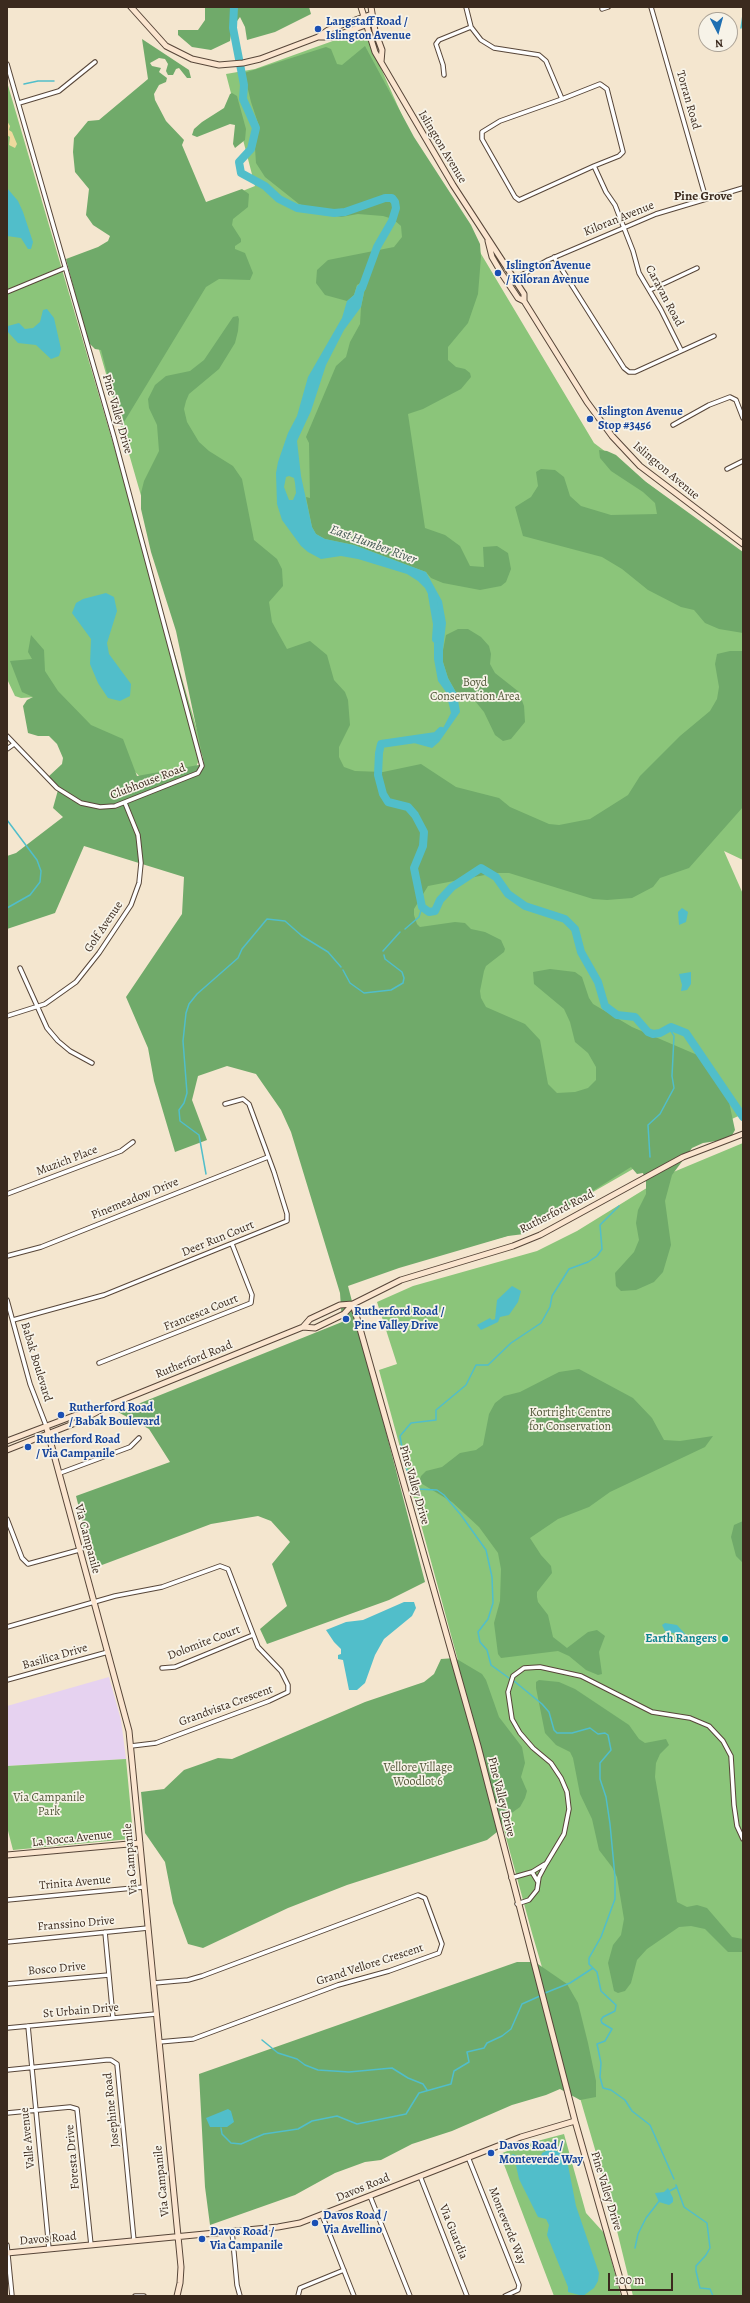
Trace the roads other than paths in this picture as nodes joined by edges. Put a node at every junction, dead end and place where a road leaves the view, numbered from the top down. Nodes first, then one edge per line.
1 (131, 7) edge
2 (361, 7) edge
3 (371, 7) edge
4 (466, 7) edge
5 (608, 7) edge
6 (651, 7) edge
7 (602, 9) dead end
8 (372, 14) junction
9 (364, 17) junction
10 (374, 22) junction
11 (366, 24) junction
12 (471, 27) junction
13 (318, 37) junction
14 (95, 62) dead end
15 (381, 62) junction
16 (7, 64) edge
17 (444, 74) dead end
18 (562, 99) junction
19 (19, 102) junction
20 (594, 166) junction
21 (743, 188) edge
22 (706, 199) junction
23 (623, 228) junction
24 (488, 241) junction
25 (554, 257) junction
26 (66, 268) junction
27 (697, 268) dead end
28 (515, 279) junction
29 (508, 283) junction
30 (650, 290) junction
31 (7, 292) edge
32 (524, 301) junction
33 (714, 336) dead end
34 (681, 350) junction
35 (743, 418) edge
36 (673, 425) dead end
37 (743, 461) edge
38 (727, 469) dead end
39 (743, 544) edge
40 (7, 736) edge
41 (14, 744) junction
42 (7, 749) edge
43 (201, 770) joint
44 (125, 803) junction
45 (20, 968) dead end
46 (39, 1007) junction
47 (7, 1016) edge
48 (92, 1063) dead end
49 (225, 1104) dead end
50 (743, 1134) edge
51 (133, 1142) dead end
52 (268, 1157) junction
53 (7, 1194) edge
54 (232, 1244) junction
55 (7, 1256) edge
56 (7, 1300) edge
57 (353, 1304) junction
58 (13, 1320) junction
59 (303, 1327) junction
60 (99, 1363) dead end
61 (47, 1430) junction
62 (139, 1438) dead end
63 (7, 1441) edge
64 (7, 1450) edge
65 (60, 1472) junction
66 (7, 1519) edge
67 (79, 1550) junction
68 (94, 1602) junction
69 (7, 1627) edge
70 (253, 1635) junction
71 (108, 1652) junction
72 (162, 1668) dead end
73 (7, 1680) edge
74 (131, 1746) junction
75 (743, 1839) edge
76 (140, 1842) junction
77 (7, 1855) edge
78 (546, 1864) junction
79 (532, 1872) junction
80 (511, 1878) junction
81 (538, 1882) junction
82 (144, 1887) junction
83 (7, 1900) edge
84 (517, 1904) junction
85 (148, 1928) junction
86 (104, 1932) junction
87 (7, 1942) edge
88 (109, 1975) junction
89 (154, 1983) junction
90 (7, 1984) edge
91 (156, 2014) junction
92 (113, 2018) junction
93 (28, 2026) junction
94 (7, 2028) edge
95 (159, 2042) junction
96 (32, 2067) junction
97 (7, 2070) edge
98 (36, 2110) junction
99 (7, 2113) edge
100 (575, 2122) junction
101 (468, 2157) junction
102 (420, 2176) junction
103 (370, 2196) junction
104 (322, 2215) junction
105 (232, 2232) junction
106 (178, 2237) junction
107 (134, 2241) junction
108 (91, 2245) junction
109 (7, 2246) edge
110 (49, 2249) junction
111 (7, 2253) edge
112 (344, 2270) junction
113 (12, 2296) edge
114 (135, 2296) edge
115 (144, 2296) edge
116 (177, 2296) edge
117 (240, 2296) edge
118 (298, 2296) edge
119 (354, 2296) edge
120 (410, 2296) edge
121 (467, 2296) edge
122 (505, 2296) edge
123 (625, 2296) edge

1 - 13 street
2 - 9 street, Islington Avenue
3 - 8 street, Islington Avenue
4 - 12 street
5 - 7 street
6 - 22 street, Torran Road
8 - 9 street
8 - 10 street, Islington Avenue
9 - 11 street, Islington Avenue
9 - 13 street
10 - 11 street
10 - 15 street, Islington Avenue
11 - 13 street
11 - 15 street, Islington Avenue
12 - 17 street
12 - 18 street
14 - 19 street
15 - 24 street, Islington Avenue
16 - 19 street, Pine Valley Drive
18 - 20 street
18 - 20 street
19 - 26 street, Pine Valley Drive
20 - 23 street, Caravan Road
21 - 22 street, Kiloran Avenue
22 - 23 street, Kiloran Avenue
23 - 25 street, Kiloran Avenue
23 - 30 street, Caravan Road
24 - 28 street, Islington Avenue
24 - 29 street, Islington Avenue
25 - 28 street, Kiloran Avenue
25 - 34 street
26 - 31 street
26 - 43 street, Pine Valley Drive
27 - 30 street
28 - 29 street, Kiloran Avenue
28 - 32 street, Islington Avenue
29 - 32 street, Islington Avenue
30 - 34 street, Caravan Road
32 - 39 street, Islington Avenue
33 - 34 street
35 - 36 street
37 - 38 street
40 - 41 street, Clubhouse Road
41 - 42 street
41 - 44 street, Clubhouse Road
43 - 44 street, Clubhouse Road
44 - 46 street, Golf Avenue
45 - 46 street
46 - 47 street, Golf Avenue
46 - 48 street
49 - 52 street, Deer Run Court
50 - 57 street, Rutherford Road
51 - 53 street, Muzich Place
52 - 54 street, Deer Run Court
52 - 55 street, Pinemeadow Drive
54 - 58 street, Deer Run Court
54 - 60 street, Francesca Court
56 - 58 street, Babak Boulevard
57 - 59 street, Rutherford Road
57 - 59 street, Rutherford Road
57 - 80 street, Pine Valley Drive
58 - 61 street, Babak Boulevard
59 - 61 street, Rutherford Road
61 - 63 street, Rutherford Road
61 - 64 street, Rutherford Road
61 - 65 street, Via Campanile
62 - 65 street
65 - 67 street, Via Campanile
66 - 67 street
67 - 68 street, Via Campanile
68 - 69 street
68 - 70 street, Grandvista Crescent
68 - 71 street, Via Campanile
70 - 72 street, Dolomite Court
70 - 74 street, Grandvista Crescent
71 - 73 street, Basilica Drive
71 - 74 street, Via Campanile
74 - 76 street, Via Campanile
75 - 78 street
76 - 77 street, La Rocca Avenue
76 - 82 street, Via Campanile
78 - 79 street
78 - 81 street
79 - 80 street
79 - 81 street
80 - 84 street, Pine Valley Drive
81 - 84 street
82 - 83 street, Trinita Avenue
82 - 85 street, Via Campanile
84 - 100 street, Pine Valley Drive
85 - 86 street, Franssino Drive
85 - 89 street, Via Campanile
86 - 87 street, Franssino Drive
86 - 88 street
88 - 90 street, Bosco Drive
88 - 92 street
89 - 91 street, Via Campanile
89 - 95 street, Grand Vellore Crescent
91 - 92 street, St Urbain Drive
91 - 95 street, Via Campanile
92 - 93 street, St Urbain Drive
93 - 94 street, St Urbain Drive
93 - 96 street, Valle Avenue
95 - 106 street, Via Campanile
96 - 97 street
96 - 98 street, Valle Avenue
96 - 107 street, Josephine Road
98 - 99 street
98 - 108 street, Foresta Drive
98 - 110 street, Valle Avenue
100 - 101 street, Davos Road
100 - 123 street, Pine Valley Drive
101 - 102 street, Davos Road
101 - 122 street, Monteverde Way
102 - 103 street, Davos Road
102 - 121 street, Via Guardia
103 - 104 street, Davos Road
103 - 120 street
104 - 105 street, Davos Road
104 - 112 street
105 - 106 street, Davos Road
105 - 117 street
106 - 107 street, Davos Road
106 - 116 street, Via Campanile
107 - 108 street, Davos Road
108 - 110 street, Davos Road
109 - 111 street
110 - 111 street, Davos Road
111 - 113 street
112 - 118 street
112 - 119 street
114 - 115 street

